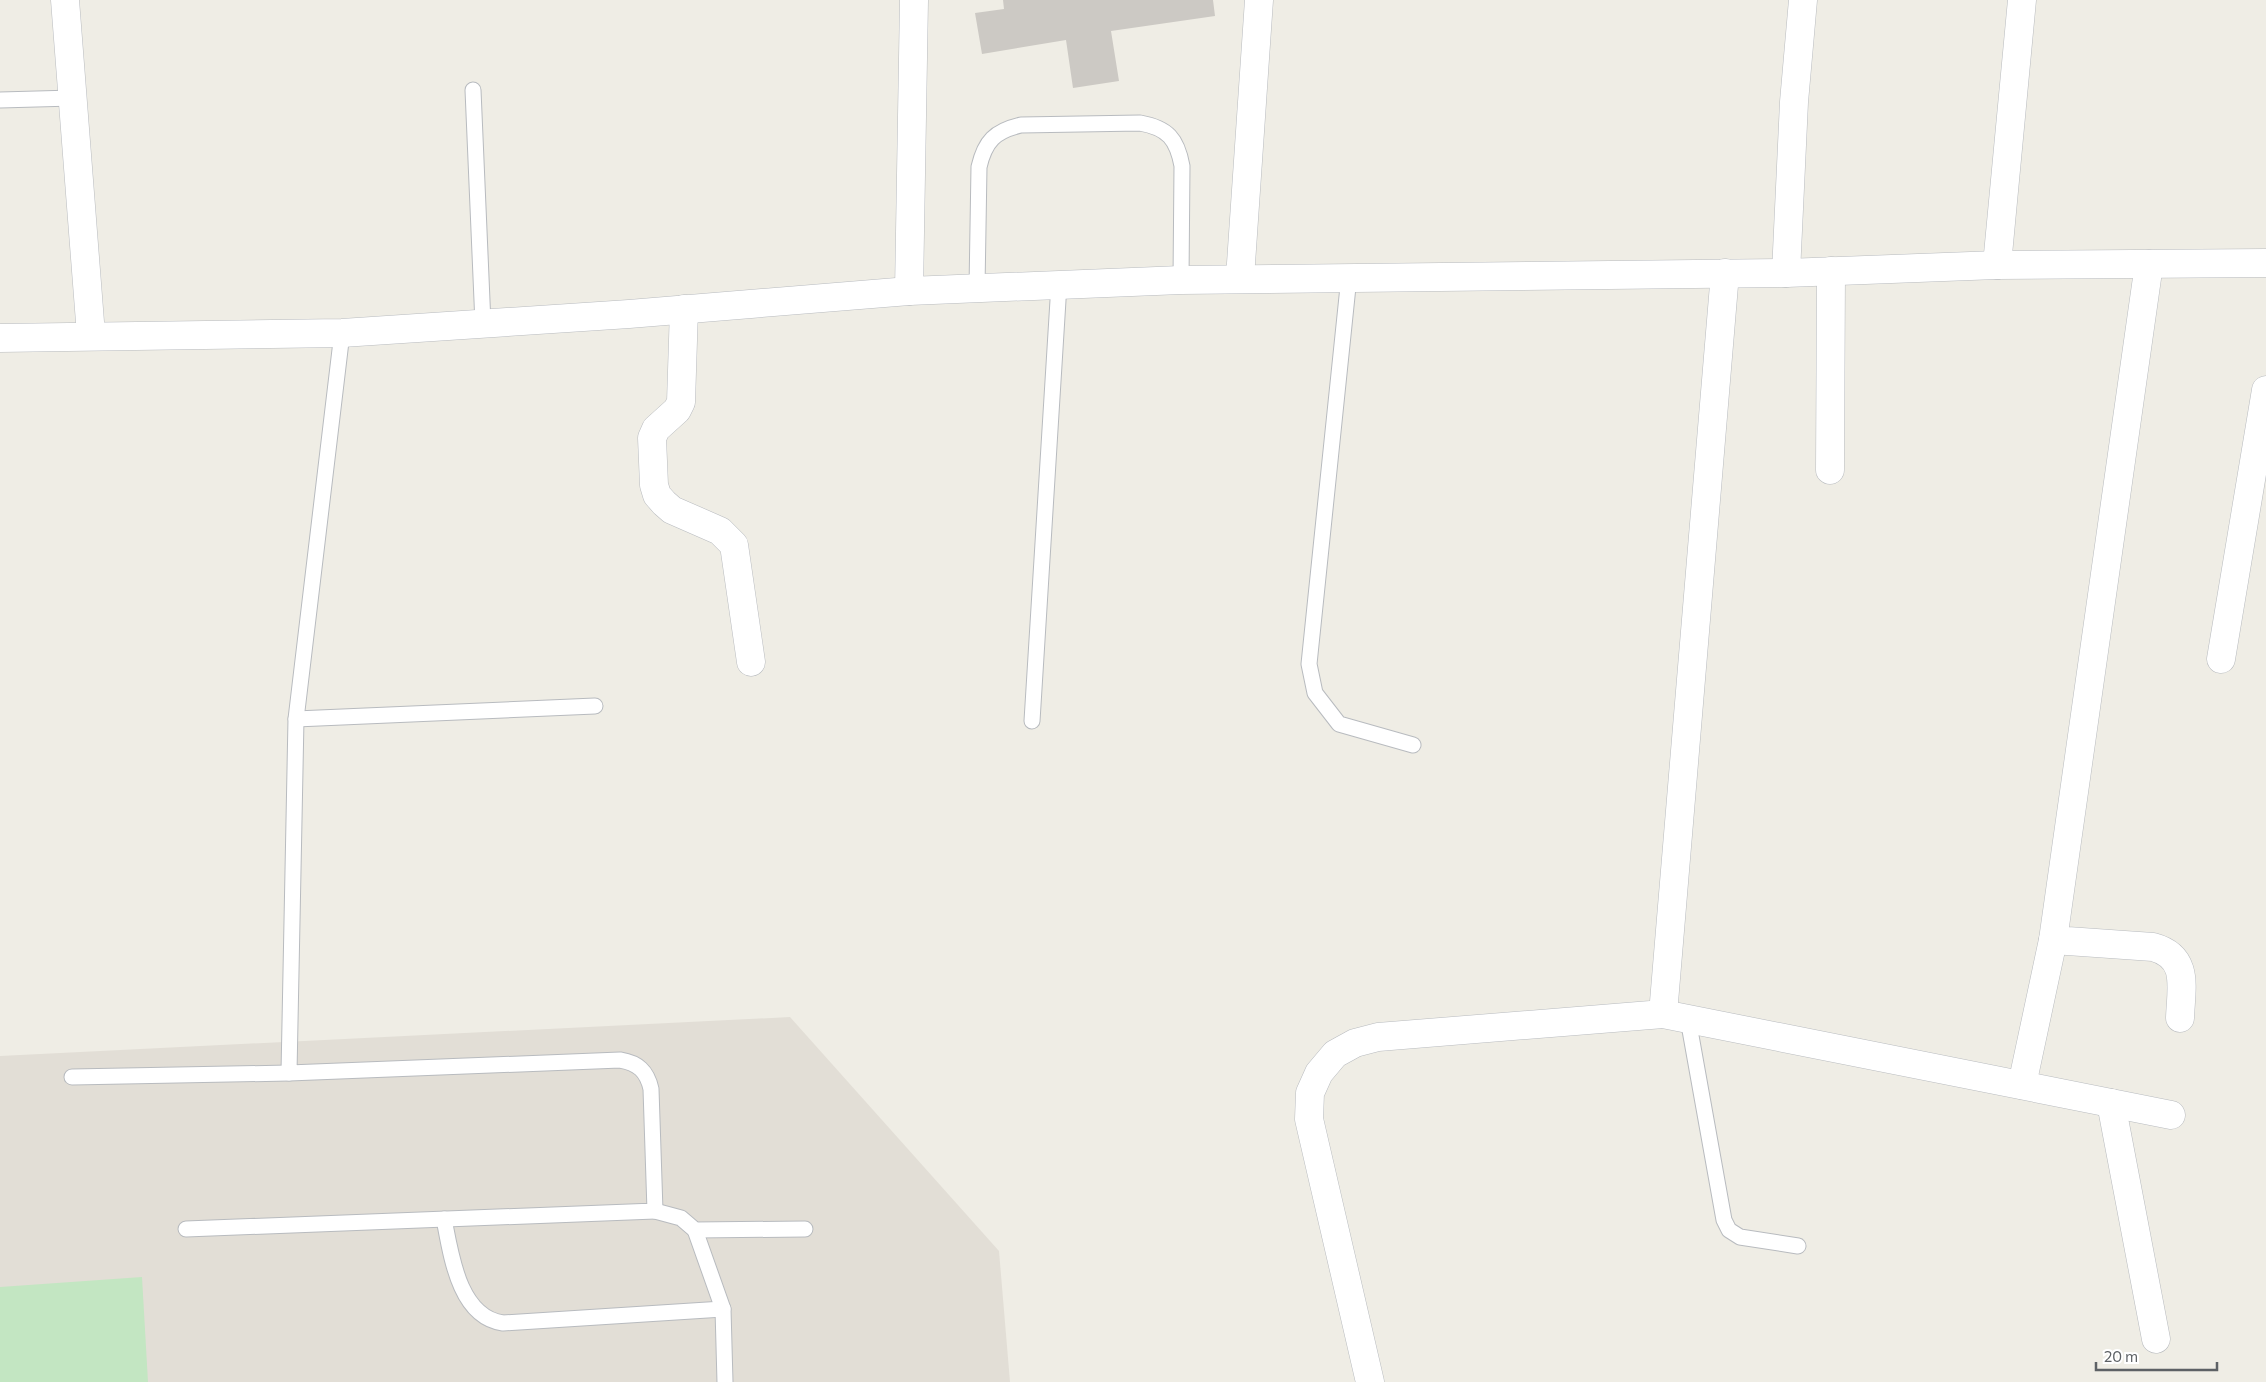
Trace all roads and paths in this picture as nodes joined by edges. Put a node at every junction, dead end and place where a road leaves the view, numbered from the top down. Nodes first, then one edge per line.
1 (65, 0) edge
2 (914, 0) edge
3 (1259, 0) edge
4 (1803, 0) edge
5 (2022, 0) edge
6 (473, 90) dead end
7 (73, 98) junction
8 (0, 100) edge
9 (2266, 263) edge
10 (2149, 264) junction
11 (1997, 265) junction
12 (1832, 271) junction
13 (1725, 273) junction
14 (1786, 273) junction
15 (1348, 277) junction
16 (1240, 278) junction
17 (1181, 280) junction
18 (1059, 284) junction
19 (977, 288) junction
20 (910, 291) junction
21 (684, 309) junction
22 (483, 324) junction
23 (342, 333) junction
24 (91, 335) junction
25 (0, 338) edge
26 (2266, 390) edge
27 (1830, 470) dead end
28 (2221, 659) dead end
29 (751, 662) dead end
30 (595, 706) dead end
31 (296, 719) junction
32 (1032, 721) dead end
33 (1413, 745) dead end
34 (2053, 940) junction
35 (1676, 1017) junction
36 (2180, 1018) dead end
37 (288, 1073) junction
38 (72, 1077) dead end
39 (2022, 1085) junction
40 (2111, 1103) junction
41 (2171, 1115) dead end
42 (655, 1211) junction
43 (444, 1219) junction
44 (186, 1229) dead end
45 (804, 1229) dead end
46 (695, 1230) junction
47 (1798, 1246) dead end
48 (723, 1309) junction
49 (2156, 1339) dead end
50 (725, 1382) edge
51 (1370, 1382) edge

1 - 7 street
2 - 20 street
3 - 16 street
4 - 14 street
5 - 11 street
6 - 22 lane
7 - 8 lane
7 - 24 street
9 - 10 street
10 - 11 street
10 - 34 street
11 - 12 street
12 - 14 street
12 - 27 street
13 - 14 street
13 - 15 street
13 - 35 street
15 - 16 street
15 - 33 lane
16 - 17 street
17 - 18 street
17 - 19 lane
18 - 19 street
18 - 32 lane
19 - 20 street
20 - 21 street
21 - 22 street
21 - 29 street
22 - 23 street
23 - 24 street
23 - 31 lane
24 - 25 street
26 - 28 street
30 - 31 lane
31 - 37 lane
34 - 36 street
34 - 39 street
35 - 39 street
35 - 47 lane
35 - 51 street
37 - 38 lane
37 - 42 lane
39 - 40 street
40 - 41 street
40 - 49 street
42 - 43 lane
42 - 46 lane
43 - 44 lane
43 - 48 lane
45 - 46 lane
46 - 48 lane
48 - 50 lane

